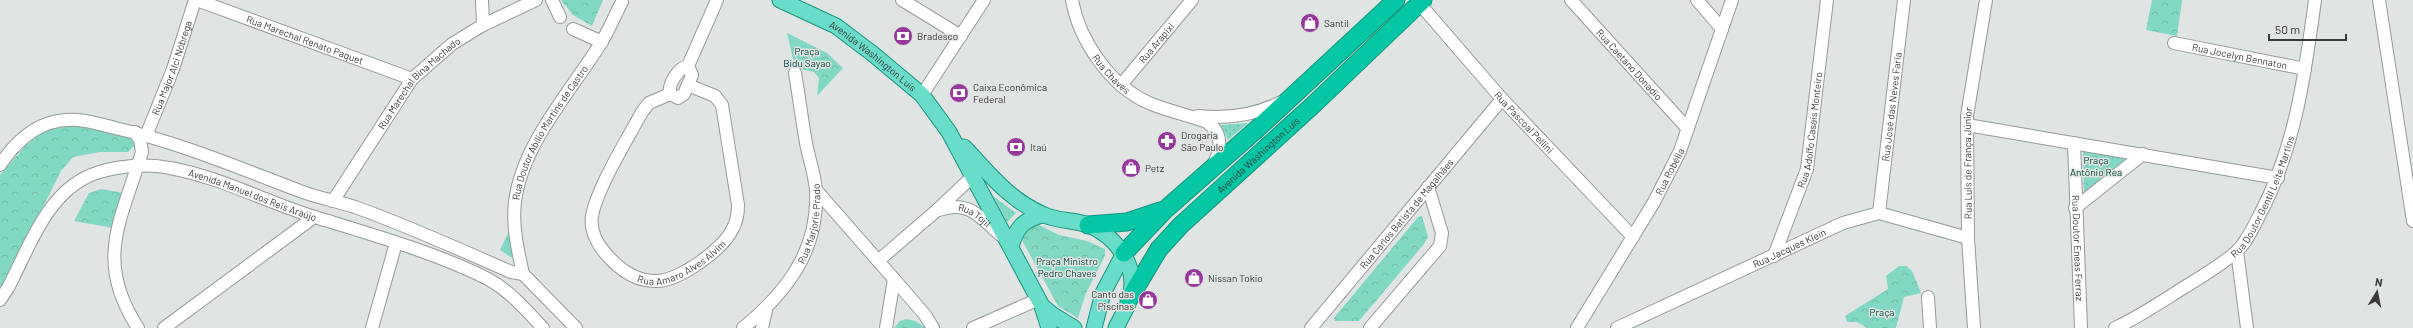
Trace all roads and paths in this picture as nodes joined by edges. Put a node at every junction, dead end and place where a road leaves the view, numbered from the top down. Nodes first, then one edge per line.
1 (482, 0) edge
2 (536, 0) edge
3 (552, 0) edge
4 (717, 0) edge
5 (780, 0) edge
6 (902, 0) edge
7 (984, 0) edge
8 (1072, 0) edge
9 (1192, 0) edge
10 (1396, 0) edge
11 (1572, 0) edge
12 (1697, 0) edge
13 (1732, 0) edge
14 (1827, 0) edge
15 (1904, 0) edge
16 (1986, 0) edge
17 (2315, 0) edge
18 (2379, 0) edge
19 (204, 1) edge
20 (622, 2) dead end
21 (1421, 2) edge
22 (560, 17) dead end
23 (483, 25) junction
24 (573, 29) dead end
25 (1722, 29) junction
26 (961, 36) junction
27 (602, 42) junction
28 (2174, 43) dead end
29 (688, 66) junction
30 (2305, 69) junction
31 (795, 74) dead end
32 (412, 79) junction
33 (688, 85) junction
34 (1121, 85) junction
35 (670, 94) junction
36 (922, 95) junction
37 (1292, 96) junction
38 (1502, 99) junction
39 (1185, 114) junction
40 (1967, 125) junction
41 (1688, 129) junction
42 (949, 132) junction
43 (141, 134) junction
44 (2074, 143) junction
45 (2143, 154) junction
46 (0, 166) edge
47 (137, 166) junction
48 (1212, 168) junction
49 (973, 176) junction
50 (2278, 178) junction
51 (1428, 187) junction
52 (816, 190) junction
53 (333, 201) junction
54 (2075, 208) junction
55 (1166, 209) junction
56 (936, 211) junction
57 (1880, 213) junction
58 (1042, 215) junction
59 (314, 217) junction
60 (2413, 221) edge
61 (1088, 225) junction
62 (1634, 237) junction
63 (1968, 238) junction
64 (396, 243) junction
65 (1009, 244) junction
66 (2237, 251) junction
67 (1124, 253) junction
68 (1774, 256) junction
69 (878, 261) junction
70 (523, 274) junction
71 (894, 279) junction
72 (1928, 297) dead end
73 (0, 300) edge
74 (1130, 300) junction
75 (1041, 303) junction
76 (766, 310) junction
77 (2135, 324) edge
78 (573, 326) edge
79 (1621, 327) edge
80 (138, 328) edge
81 (164, 328) edge
82 (372, 328) edge
83 (542, 328) edge
84 (743, 328) edge
85 (762, 328) edge
86 (886, 328) edge
87 (933, 328) edge
88 (973, 328) edge
89 (1049, 328) edge
90 (1074, 328) edge
91 (1094, 328) edge
92 (1116, 328) edge
93 (1311, 328) edge
94 (1370, 328) edge
95 (1577, 328) edge
96 (1930, 328) edge
97 (1974, 328) edge
98 (2080, 328) edge
99 (2115, 328) edge
100 (2247, 328) edge

1 - 23 street
2 - 23 street, Rua Marechal Bina Machado
3 - 22 street
4 - 29 street
5 - 36 main road, Avenida Washington Luís
6 - 26 street
7 - 26 street
8 - 34 street, Rua Chaves
9 - 34 street, Rua Arapixi
10 - 37 highway, Avenida Washington Luís
11 - 41 street, Rua Caetano Donadio
12 - 25 street
13 - 25 street, Rua Robélia
14 - 68 street, Rua Adolfo Casais Monteiro
15 - 57 street, Rua José das Neves Faria
16 - 40 street, Rua Luis de França Júnior
17 - 30 street, Rua Doutor Gentil Leite Martins
18 - 60 street
19 - 32 street, Rua Marechal Renato Paquet
19 - 43 street, Rua Major Alci Nóbrega
20 - 27 street, Rua Doutor Abílio Martins de Castro
21 - 38 street, Rua Pascoal Pellini
21 - 74 highway, Avenida Washington Luís
23 - 32 street, Rua Marechal Bina Machado
24 - 27 street
25 - 41 street, Rua Robélia
26 - 36 street
27 - 70 street, Rua Doutor Abílio Martins de Castro
28 - 30 street, Rua Jocelyn Bennaton
29 - 33 street
29 - 35 street
30 - 50 street, Rua Doutor Gentil Leite Martins
31 - 52 street, Rua Marjorie Prado
32 - 53 street, Rua Marechal Bina Machado
33 - 35 street, Rua Amaro Alves Alvim
33 - 35 street, Rua Amaro Alves Alvim
34 - 39 street, Rua Chaves
36 - 42 main road, Avenida Washington Luís
37 - 39 street, Rua Chaves
37 - 48 highway, Avenida Washington Luís
38 - 51 street, Rua Carlos Batista de Magalhães
38 - 62 street, Rua Pascoal Pellini
39 - 48 street, Rua Chaves
40 - 44 street
40 - 63 street, Rua Luis de França Júnior
41 - 62 street, Rua Robélia
42 - 49 main road, Avenida Washington Luís
42 - 58 main road, Avenida Washington Luís
43 - 46 street, Avenida Manuel dos Reis Araújo
43 - 47 street
43 - 53 street, Avenida Manuel dos Reis Araújo
44 - 45 street
44 - 54 street, Rua Doutor Eneas Ferraz
45 - 50 street
45 - 54 street
47 - 59 street, Avenida Manuel dos Reis Araújo
47 - 73 street, Avenida Manuel dos Reis Araújo
47 - 80 street
48 - 55 highway, Avenida Washington Luís
49 - 56 street, Rua Tojil
49 - 65 main road, Avenida Washington Luís
50 - 66 street, Rua Doutor Gentil Leite Martins
51 - 93 street, Rua Carlos Batista de Magalhães
51 - 94 street
52 - 69 street
52 - 76 street, Rua Marjorie Prado
53 - 70 street, Avenida Manuel dos Reis Araújo
54 - 98 street, Rua Doutor Eneas Ferraz
55 - 61 highway
55 - 67 highway, Avenida Washington Luís
56 - 65 street, Rua Tojil
56 - 69 street, Rua Tojil
57 - 63 street
57 - 68 street, Rua Jacques Klein
58 - 61 main road, Avenida Washington Luís
58 - 65 main road
59 - 64 street, Avenida Manuel dos Reis Araújo
59 - 81 street
61 - 67 main road, Avenida Washington Luís
62 - 95 street, Rua Robélia
63 - 97 street, Rua Luis de França Júnior
64 - 82 street
64 - 83 street, Avenida Manuel dos Reis Araújo
65 - 75 main road, Avenida Washington Luís
66 - 77 street, Rua Doutor Gentil Leite Martins
66 - 100 street
67 - 74 main road
67 - 91 main road
68 - 79 street, Rua Jacques Klein
69 - 71 street
70 - 78 street
71 - 86 street
71 - 87 street
72 - 96 street
74 - 92 main road, Avenida Washington Luís
75 - 88 street
75 - 89 main road
75 - 90 main road, Avenida Washington Luís
76 - 84 street, Rua Marjorie Prado
76 - 85 street
77 - 99 street, Rua Doutor Gentil Leite Martins

